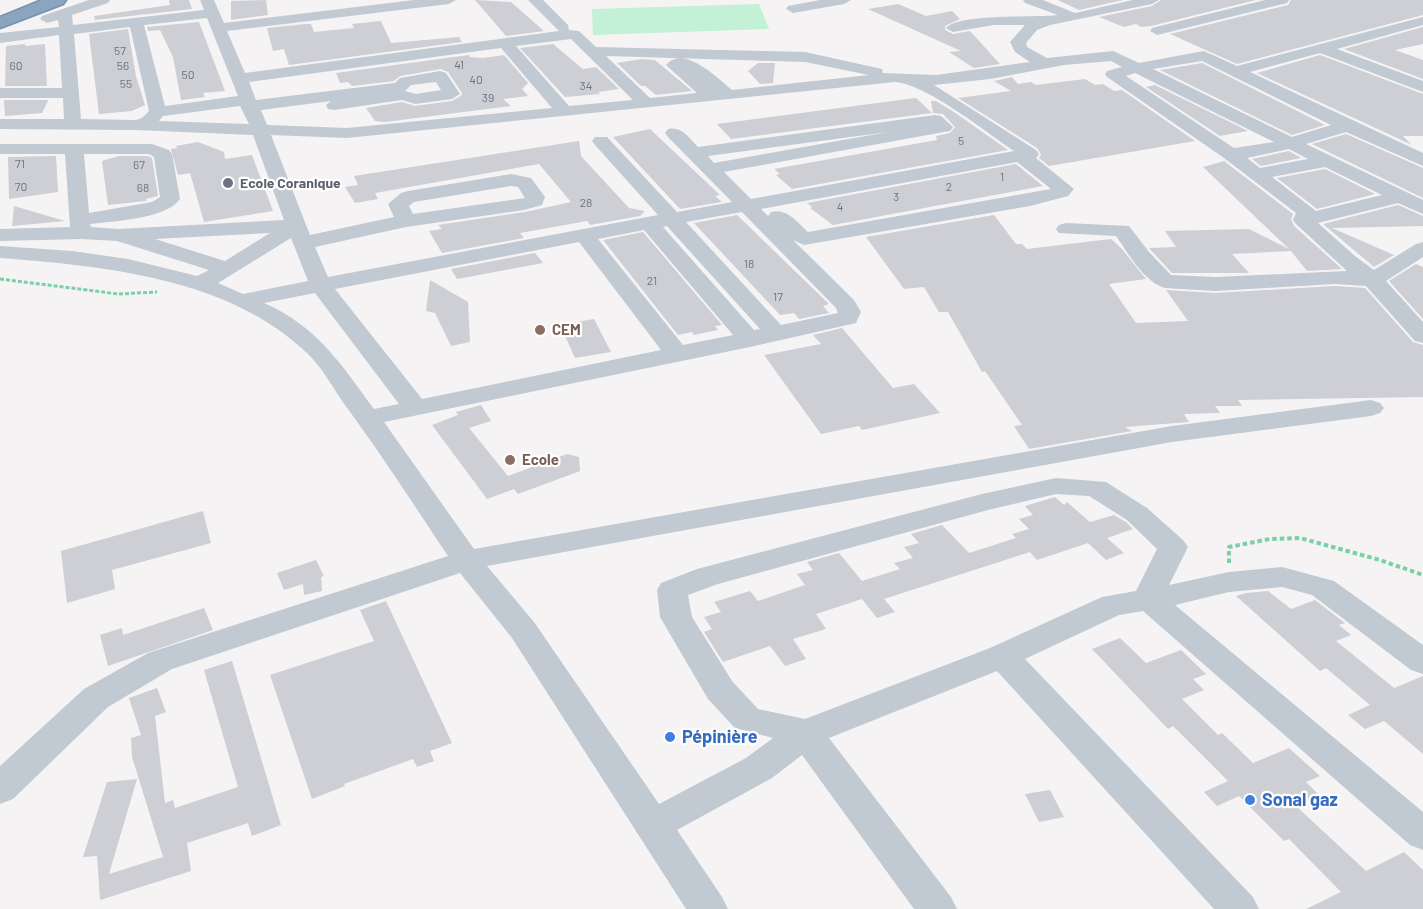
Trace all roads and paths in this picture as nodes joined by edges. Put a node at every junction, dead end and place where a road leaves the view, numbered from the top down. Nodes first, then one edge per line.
1 (38, 0) edge
2 (103, 0) edge
3 (449, 0) edge
4 (535, 0) edge
5 (844, 0) edge
6 (1030, 0) edge
7 (1151, 0) edge
8 (1230, 0) edge
9 (1282, 0) edge
10 (1258, 5) junction
11 (61, 6) edge
12 (793, 9) dead end
13 (1100, 13) junction
14 (0, 14) edge
15 (212, 14) edge
16 (1075, 17) junction
17 (1123, 20) dead end
18 (1047, 21) junction
19 (1423, 21) edge
20 (136, 22) junction
21 (0, 23) edge
22 (563, 28) dead end
23 (953, 28) dead end
24 (66, 30) junction
25 (1388, 31) junction
26 (0, 37) edge
27 (1414, 40) dead end
28 (505, 43) junction
29 (1195, 47) junction
30 (1323, 49) junction
31 (591, 51) junction
32 (826, 60) junction
33 (1044, 63) junction
34 (1140, 67) junction
35 (316, 69) junction
36 (1237, 71) junction
37 (700, 72) junction
38 (895, 76) junction
39 (238, 79) junction
40 (1423, 87) edge
41 (0, 93) edge
42 (70, 93) junction
43 (728, 94) junction
44 (710, 96) junction
45 (333, 101) junction
46 (248, 103) junction
47 (646, 104) junction
48 (158, 112) junction
49 (565, 112) junction
50 (0, 124) edge
51 (74, 124) junction
52 (136, 125) junction
53 (1347, 126) junction
54 (260, 129) junction
55 (347, 133) junction
56 (674, 134) dead end
57 (601, 141) dead end
58 (1291, 143) junction
59 (74, 148) junction
60 (0, 149) edge
61 (693, 153) junction
62 (1230, 154) junction
63 (1021, 156) junction
64 (1423, 160) edge
65 (1328, 161) junction
66 (710, 169) junction
67 (1256, 174) junction
68 (1399, 197) junction
69 (755, 205) junction
70 (1423, 208) edge
71 (673, 219) junction
72 (1304, 220) junction
73 (406, 221) junction
74 (649, 224) junction
75 (81, 226) junction
76 (1066, 228) dead end
77 (119, 235) junction
78 (300, 235) junction
79 (584, 235) junction
80 (0, 236) edge
81 (1423, 248) edge
82 (0, 252) edge
83 (228, 269) junction
84 (0, 279) edge
85 (1373, 280) junction
86 (200, 283) junction
87 (321, 286) junction
88 (157, 292) dead end
89 (244, 300) junction
90 (777, 334) junction
91 (1423, 336) edge
92 (750, 340) junction
93 (677, 354) junction
94 (415, 407) junction
95 (1371, 408) dead end
96 (368, 418) junction
97 (466, 560) junction
98 (1423, 575) edge
99 (1229, 582) junction
100 (1149, 600) junction
101 (1002, 656) junction
102 (1423, 662) edge
103 (806, 733) junction
104 (0, 789) edge
105 (653, 825) junction
106 (1423, 834) edge
107 (708, 909) edge
108 (937, 909) edge
109 (1239, 909) edge

1 - 14 highway
2 - 11 street
3 - 15 street
4 - 22 street
5 - 12 street
6 - 16 street
7 - 13 street
8 - 10 street
9 - 10 street
10 - 29 street
11 - 21 highway
11 - 24 street
11 - 26 street
13 - 16 street
13 - 17 street
15 - 20 street
15 - 39 street
16 - 18 street
18 - 23 street
18 - 33 street
19 - 25 street
20 - 24 street
20 - 48 street
24 - 26 street
24 - 42 street
25 - 27 street
25 - 30 street
28 - 31 street
28 - 35 street
28 - 49 street
29 - 34 street
29 - 36 street
30 - 36 street
30 - 40 street
31 - 32 street
31 - 47 street
32 - 37 street
32 - 38 street
33 - 34 street
33 - 38 street
34 - 58 street
34 - 62 street
35 - 39 street
35 - 45 street
36 - 53 street
37 - 43 street
37 - 44 street
38 - 43 street
38 - 63 street
39 - 46 street
41 - 42 street
42 - 51 street
43 - 44 street
44 - 47 street
45 - 45 street
45 - 46 street
45 - 55 street
46 - 48 street
46 - 54 street
47 - 49 street
48 - 52 street
49 - 55 street
50 - 51 street
51 - 52 street
52 - 54 street
53 - 58 street
53 - 64 street
54 - 55 street
54 - 78 street
56 - 61 street
57 - 71 street
58 - 62 street
58 - 65 street
59 - 60 street
59 - 75 street
59 - 75 street
61 - 66 street
61 - 66 street
62 - 67 street
63 - 69 street
63 - 69 street
65 - 67 street
65 - 68 street
66 - 69 street
67 - 72 street
68 - 70 street
68 - 72 street
69 - 71 street
69 - 90 street
71 - 74 street
71 - 90 street
72 - 85 street
73 - 73 street
73 - 78 street
74 - 79 street
74 - 92 street
75 - 77 street
75 - 80 street
76 - 85 street
77 - 78 street
77 - 83 street
78 - 83 street
78 - 87 street
79 - 87 street
79 - 93 street
81 - 85 street
82 - 86 street
83 - 86 street
84 - 88 path
85 - 91 street
86 - 89 street
87 - 89 street
87 - 94 street
89 - 96 street
90 - 92 street
92 - 93 street
93 - 94 street
94 - 96 street
95 - 97 street
96 - 97 street
97 - 104 street
97 - 105 street
98 - 99 path
99 - 100 street
99 - 102 street
100 - 101 street
100 - 103 street
100 - 106 street
101 - 103 street
101 - 109 street
103 - 105 street
103 - 108 street
105 - 107 street

